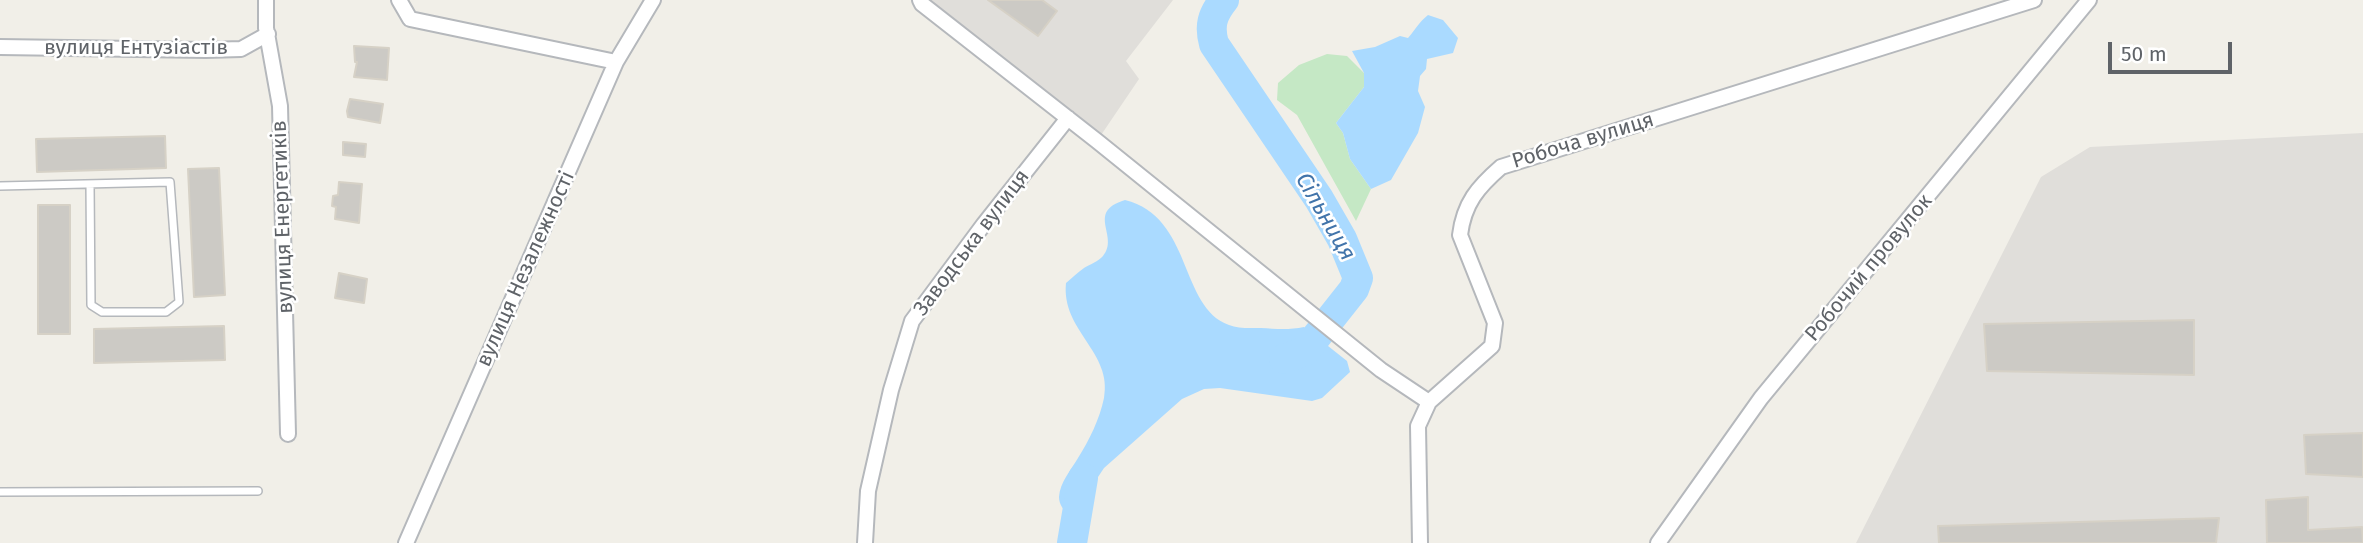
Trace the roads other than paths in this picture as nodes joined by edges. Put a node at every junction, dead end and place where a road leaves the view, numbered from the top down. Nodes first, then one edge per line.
1 (266, 0) edge
2 (399, 0) edge
3 (653, 0) edge
4 (920, 0) edge
5 (2034, 0) edge
6 (2089, 0) edge
7 (268, 34) junction
8 (0, 47) edge
9 (616, 62) junction
10 (1069, 118) junction
11 (90, 184) junction
12 (0, 186) edge
13 (1429, 402) junction
14 (288, 434) dead end
15 (258, 491) dead end
16 (0, 492) edge
17 (406, 543) edge
18 (865, 543) edge
19 (1420, 543) edge
20 (1658, 543) edge

1 - 7 street, вулиця Енергетиків
2 - 9 street
3 - 9 street, вулиця Незалежності
4 - 10 street
5 - 13 street, Робоча вулиця
6 - 20 street, Робочий провулок
7 - 8 street, вулиця Ентузіастів
7 - 14 street, вулиця Енергетиків
9 - 17 street, вулиця Незалежності
10 - 13 street
10 - 18 street, Заводська вулиця
11 - 11 lane
11 - 12 lane
13 - 19 street, Робоча вулиця
15 - 16 lane

